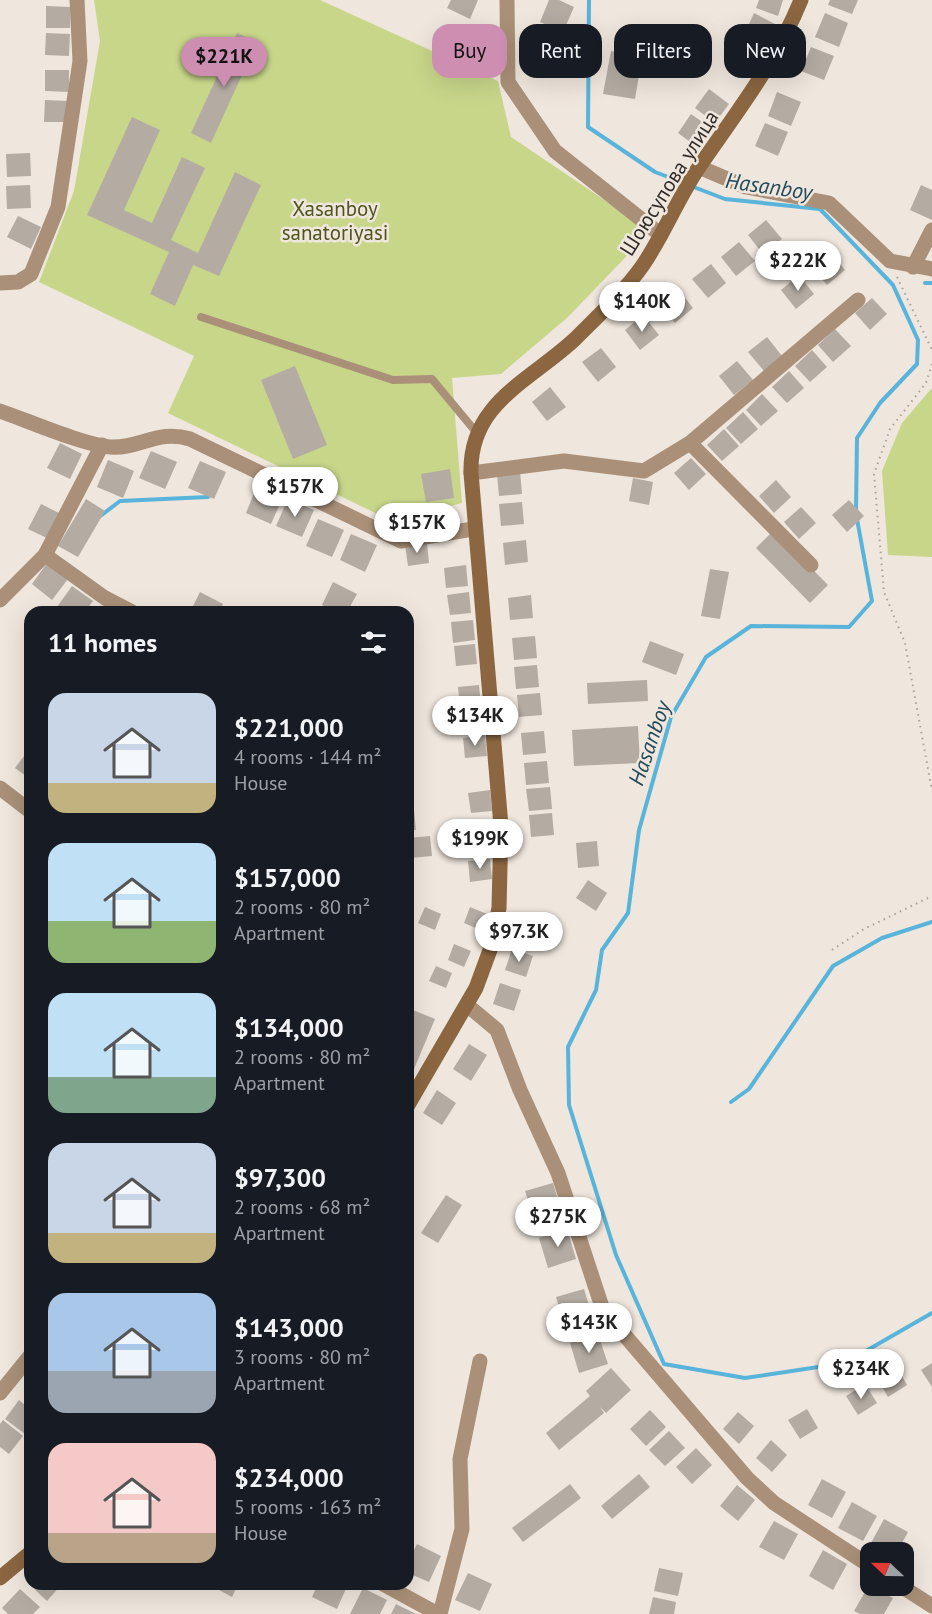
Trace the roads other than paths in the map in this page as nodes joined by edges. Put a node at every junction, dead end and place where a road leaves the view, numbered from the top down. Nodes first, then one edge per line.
1 (77, 0) edge
2 (507, 0) edge
3 (801, 0) edge
4 (699, 168) junction
5 (932, 230) edge
6 (661, 236) junction
7 (913, 267) junction
8 (932, 269) edge
9 (0, 283) edge
10 (858, 300) dead end
11 (201, 317) dead end
12 (0, 411) edge
13 (476, 432) junction
14 (690, 443) junction
15 (102, 445) junction
16 (471, 473) junction
17 (473, 529) junction
18 (45, 555) junction
19 (811, 565) dead end
20 (0, 600) edge
21 (120, 606) edge
22 (0, 788) edge
23 (24, 806) edge
24 (467, 1005) junction
25 (414, 1090) edge
26 (480, 1361) dead end
27 (24, 1363) edge
28 (0, 1393) edge
29 (24, 1558) edge
30 (860, 1559) edge
31 (0, 1578) edge
32 (394, 1590) edge
33 (914, 1594) edge
34 (932, 1606) edge
35 (439, 1614) edge

1 - 9 street
2 - 6 street
3 - 4 street, Шоюсупова улица
4 - 6 street, Шоюсупова улица
4 - 7 street
5 - 7 street
6 - 13 street, Шоюсупова улица
7 - 8 street
10 - 14 street
11 - 13 lane
12 - 15 street
13 - 16 street, Шоюсупова улица
14 - 16 street
14 - 19 street
15 - 17 street
15 - 18 street
16 - 17 street, Шоюсупова улица
17 - 24 street, Шоюсупова улица
18 - 20 street
18 - 21 street
22 - 23 street
24 - 25 street, Шоюсупова улица
24 - 30 street
26 - 35 street
27 - 28 street
29 - 31 street
32 - 35 street
33 - 34 street

